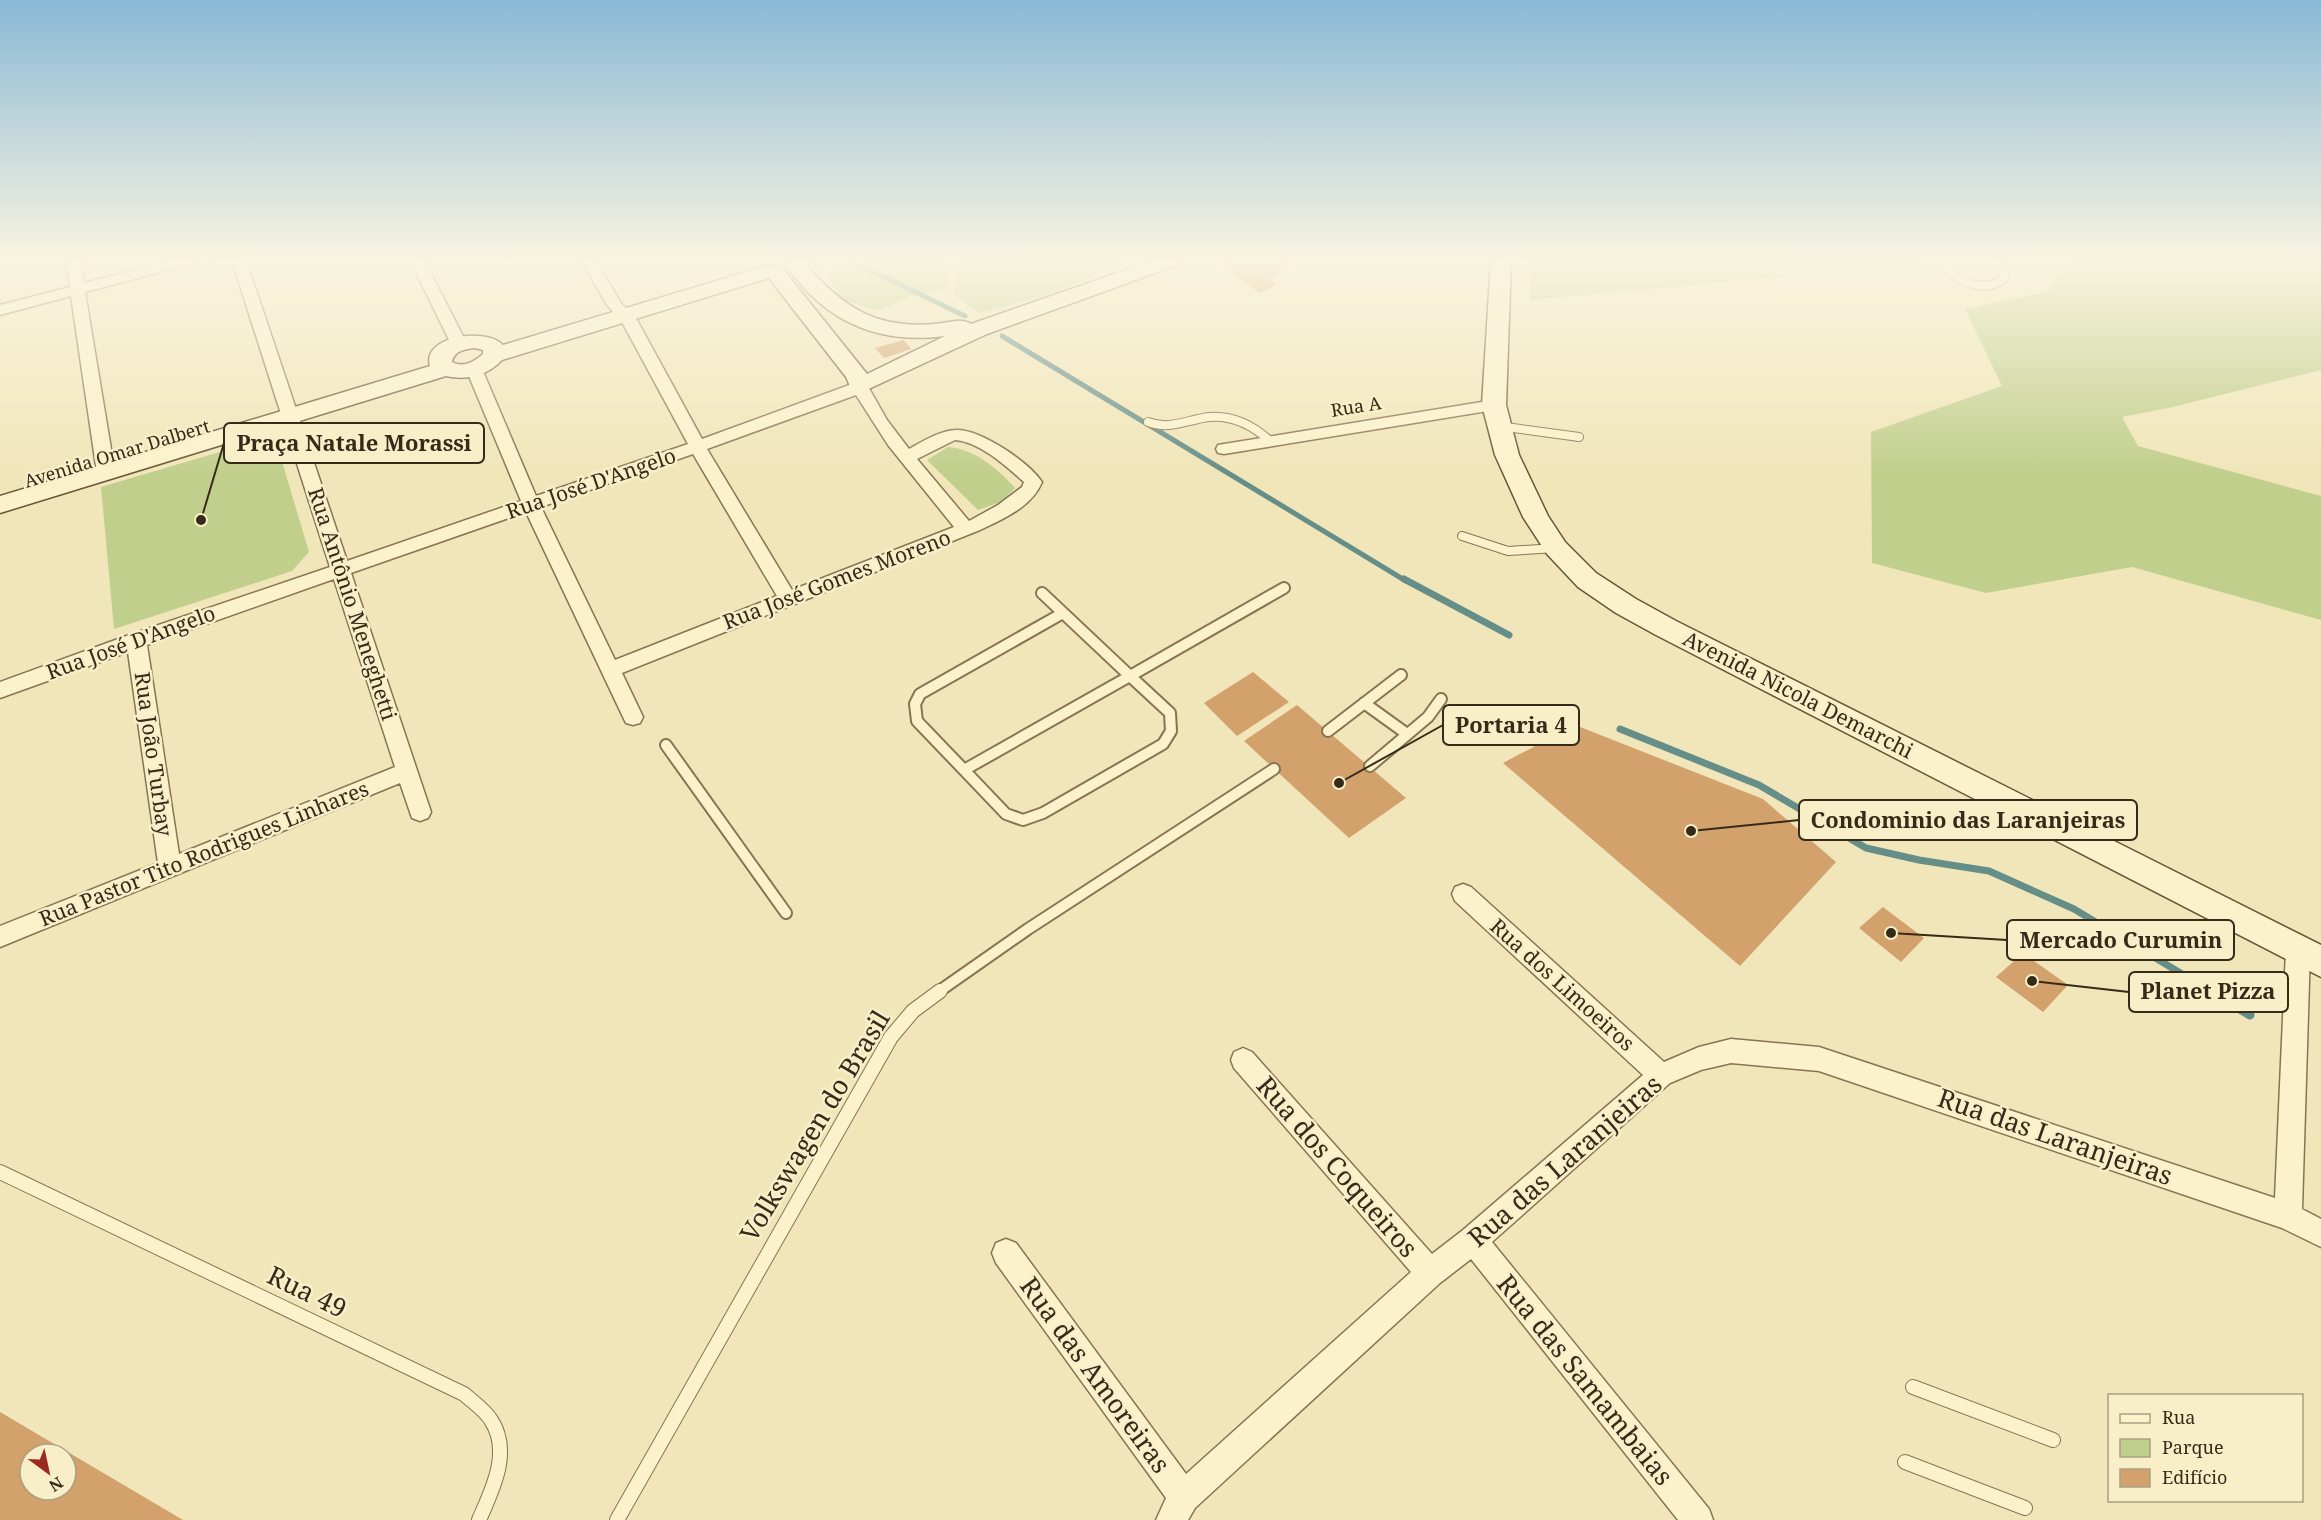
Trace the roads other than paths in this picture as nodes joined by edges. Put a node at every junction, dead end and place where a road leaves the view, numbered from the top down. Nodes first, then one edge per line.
1 (84, 331) edge
2 (262, 331) edge
3 (440, 331) edge
4 (550, 331) edge
5 (635, 331) edge
6 (820, 331) edge
7 (849, 331) edge
8 (902, 331) edge
9 (934, 331) edge
10 (975, 331) edge
11 (1499, 331) edge
12 (912, 333) junction
13 (832, 346) junction
14 (491, 349) junction
15 (449, 357) junction
16 (917, 357) junction
17 (474, 369) junction
18 (860, 386) junction
19 (288, 410) junction
20 (1497, 416) junction
21 (1148, 422) dead end
22 (1579, 437) dead end
23 (1270, 441) junction
24 (698, 447) junction
25 (1224, 449) dead end
26 (908, 457) junction
27 (104, 465) junction
28 (0, 489) edge
29 (0, 505) edge
30 (531, 505) junction
31 (966, 530) junction
32 (1462, 536) dead end
33 (1556, 548) junction
34 (340, 569) junction
35 (1284, 588) dead end
36 (1042, 593) dead end
37 (788, 599) junction
38 (1063, 613) junction
39 (136, 640) junction
40 (609, 670) junction
41 (1401, 675) dead end
42 (1128, 676) junction
43 (0, 690) edge
44 (1441, 699) dead end
45 (1364, 703) junction
46 (633, 717) dead end
47 (1328, 731) dead end
48 (1407, 734) junction
49 (666, 745) dead end
50 (1370, 766) dead end
51 (1274, 769) dead end
52 (964, 770) junction
53 (408, 771) junction
54 (420, 812) dead end
55 (170, 868) junction
56 (1463, 894) dead end
57 (786, 913) dead end
58 (0, 937) edge
59 (2310, 956) edge
60 (1243, 1060) dead end
61 (1661, 1075) junction
62 (0, 1172) edge
63 (2288, 1216) junction
64 (2321, 1233) edge
65 (1473, 1240) junction
66 (1006, 1253) dead end
67 (1430, 1274) junction
68 (1913, 1386) dead end
69 (2053, 1440) dead end
70 (1905, 1462) dead end
71 (1178, 1508) edge
72 (2025, 1508) dead end
73 (479, 1520) edge
74 (617, 1520) edge
75 (1698, 1520) edge

1 - 27 street
2 - 19 street, Rua Antônio Meneghetti
3 - 15 street
4 - 14 street
5 - 24 street
6 - 13 street, Rua José Gomes Moreno
7 - 13 street
8 - 12 street
9 - 12 street
10 - 16 street, Rua José D'Angelo
11 - 20 street, Avenida Nicola Demarchi
12 - 16 street
13 - 18 street, Rua José Gomes Moreno
14 - 15 street
14 - 17 street
15 - 17 street
15 - 19 street, Avenida Omar Dalbert
16 - 18 street, Rua José D'Angelo
17 - 30 street
18 - 24 street, Rua José D'Angelo
18 - 26 street, Rua José Gomes Moreno
19 - 27 street, Avenida Omar Dalbert
19 - 34 street, Rua Antônio Meneghetti
20 - 22 lane
20 - 23 street, Rua A
20 - 33 street, Avenida Nicola Demarchi
21 - 23 lane
23 - 25 street, Rua A
24 - 30 street, Rua José D'Angelo
24 - 37 street
26 - 31 street, Rua José Gomes Moreno
26 - 31 street
27 - 28 street, Avenida Omar Dalbert
27 - 29 street, Avenida Omar Dalbert
30 - 34 street, Rua José D'Angelo
30 - 40 street
31 - 37 street, Rua José Gomes Moreno
32 - 33 lane
33 - 59 street, Avenida Nicola Demarchi
34 - 39 street, Rua José D'Angelo
34 - 53 street, Rua Antônio Meneghetti
35 - 42 lane
36 - 38 lane
37 - 40 street, Rua José Gomes Moreno
38 - 42 lane
38 - 52 lane
39 - 43 street, Rua José D'Angelo
39 - 55 street, Rua João Turbay
40 - 46 street
41 - 45 lane
42 - 52 lane
42 - 52 lane
44 - 48 lane
45 - 47 lane
45 - 48 lane
48 - 50 lane
49 - 57 lane
51 - 74 lane, Volkswagen do Brasil
53 - 54 street, Rua Antônio Meneghetti
53 - 55 street, Rua Pastor Tito Rodrigues Linhares
55 - 58 street, Rua Pastor Tito Rodrigues Linhares
56 - 61 street, Rua dos Limoeiros
59 - 63 street
60 - 67 street, Rua dos Coqueiros
61 - 63 street, Rua das Laranjeiras
61 - 65 street, Rua das Laranjeiras
62 - 73 lane, Rua 49
63 - 64 street, Rua das Laranjeiras
65 - 67 street, Rua das Laranjeiras
65 - 75 street, Rua das Samambaias
66 - 71 street, Rua das Amoreiras
67 - 71 street, Rua das Laranjeiras
68 - 69 lane
70 - 72 lane

